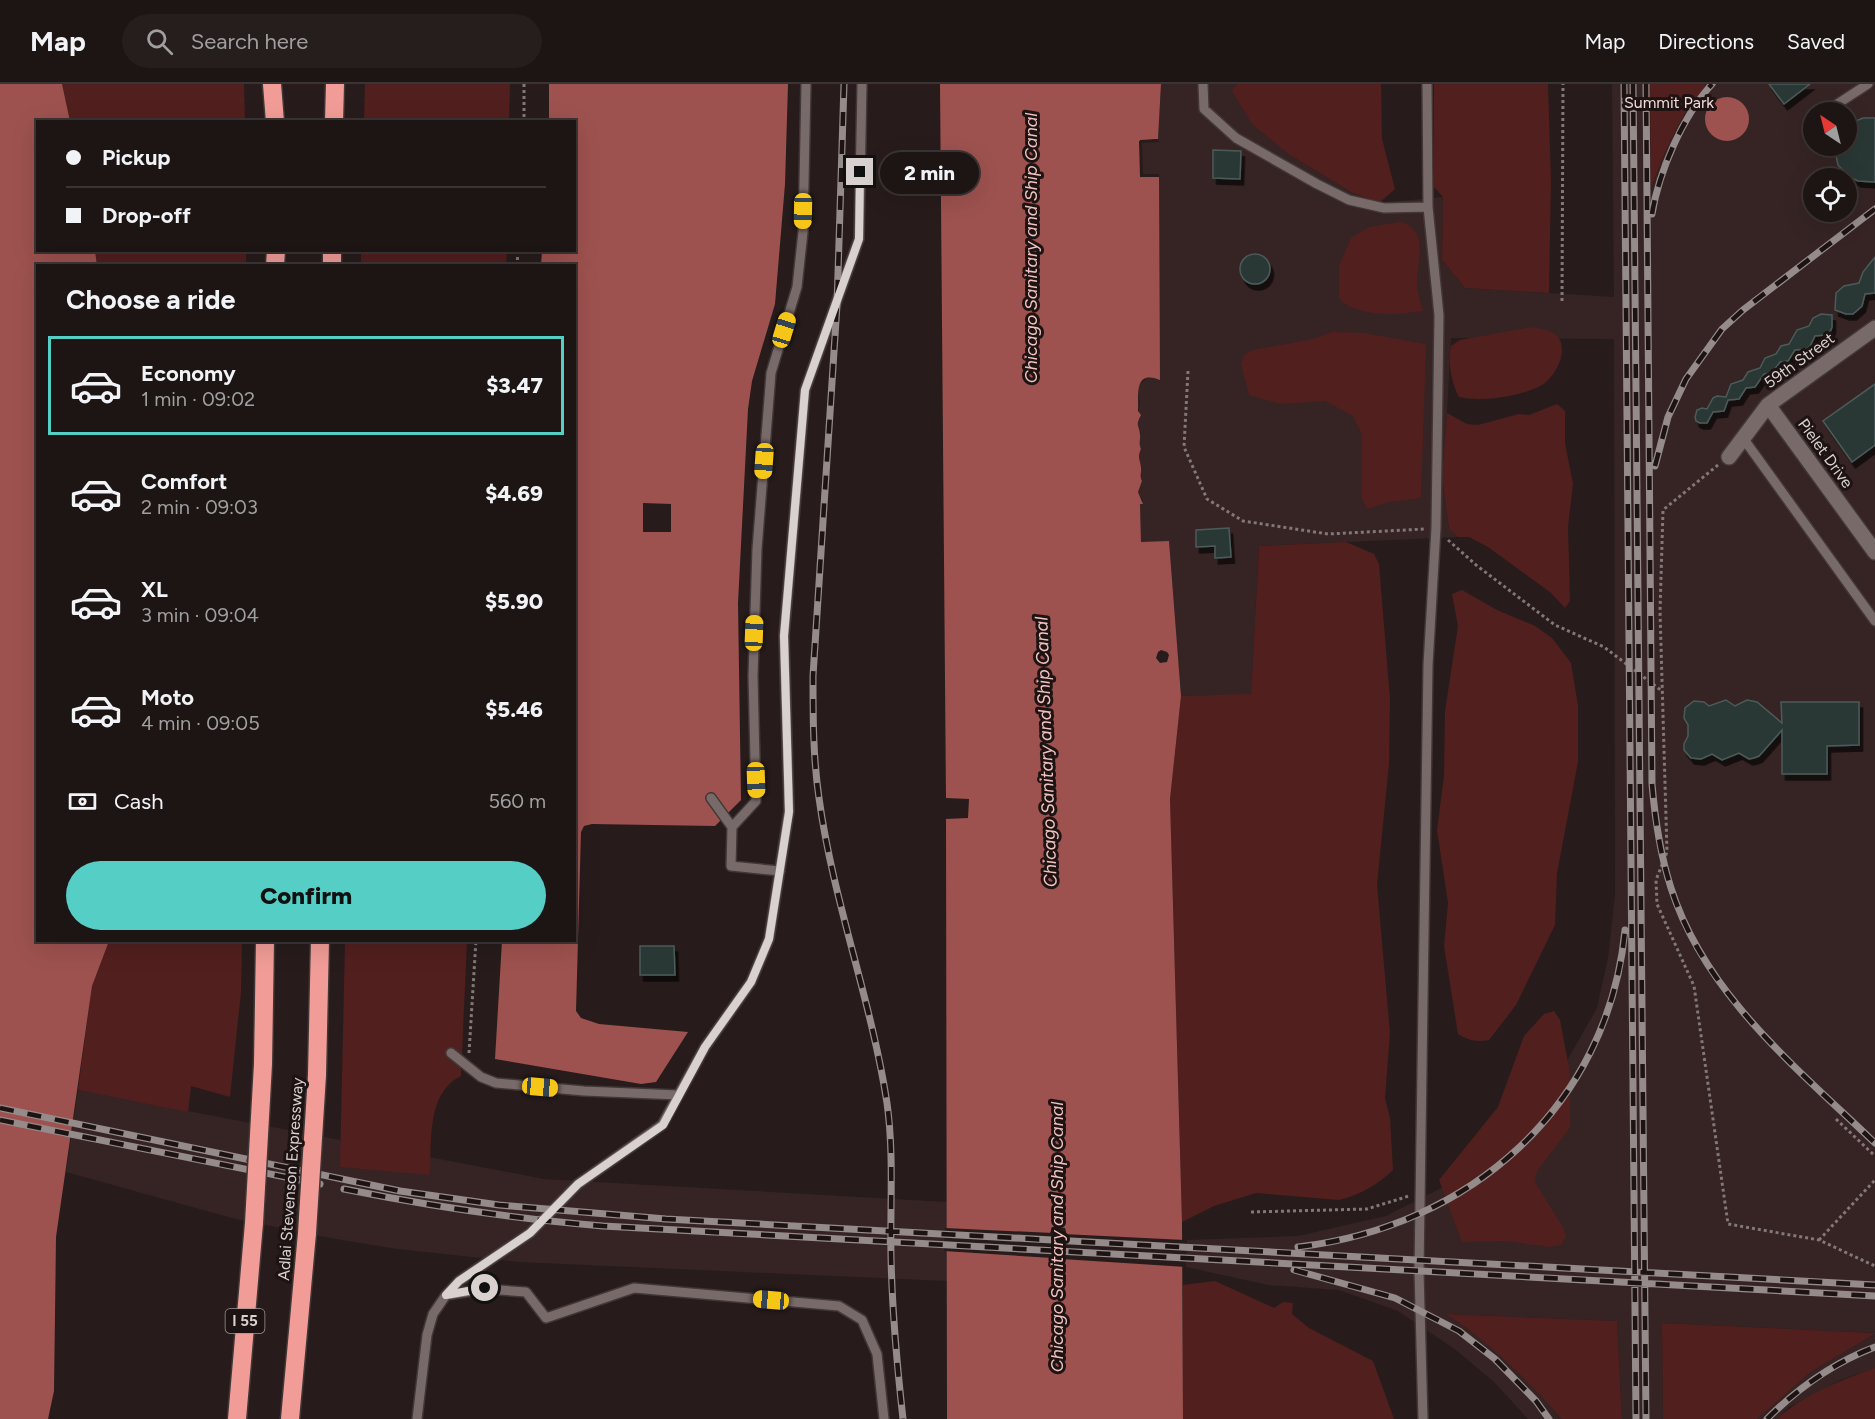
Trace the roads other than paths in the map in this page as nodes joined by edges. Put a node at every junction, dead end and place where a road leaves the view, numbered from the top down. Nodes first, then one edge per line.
1 (272, 84) edge
2 (280, 84) edge
3 (335, 84) edge
4 (806, 84) edge
5 (862, 84) edge
6 (1203, 84) edge
7 (1427, 84) edge
8 (1868, 84) edge
9 (1840, 102) edge
10 (277, 120) edge
11 (277, 120) edge
12 (334, 120) edge
13 (1428, 207) junction
14 (1875, 327) edge
15 (1768, 405) junction
16 (1743, 438) junction
17 (1729, 457) road end
18 (1875, 552) edge
19 (1875, 621) edge
20 (711, 798) dead end
21 (732, 827) junction
22 (780, 871) junction
23 (265, 942) edge
24 (320, 942) edge
25 (451, 1053) dead end
26 (678, 1095) junction
27 (446, 1295) junction
28 (237, 1419) edge
29 (290, 1419) edge
30 (417, 1419) edge
31 (884, 1419) edge
32 (1423, 1419) edge

1 - 10 highway
2 - 11 highway
3 - 12 highway
4 - 21 lane
5 - 22 lane
6 - 13 lane
7 - 13 lane
8 - 9 lane
13 - 32 lane
14 - 15 street, 59th Street
15 - 16 street, 59th Street
15 - 18 street, Pielet Drive
16 - 17 street, 59th Street
16 - 19 lane
20 - 21 lane
21 - 22 lane
22 - 26 lane
23 - 28 highway, Adlai Stevenson Expressway / I 55, bridge
24 - 29 highway, Adlai Stevenson Expressway, bridge
25 - 26 lane
26 - 27 lane
27 - 30 lane
27 - 31 lane

